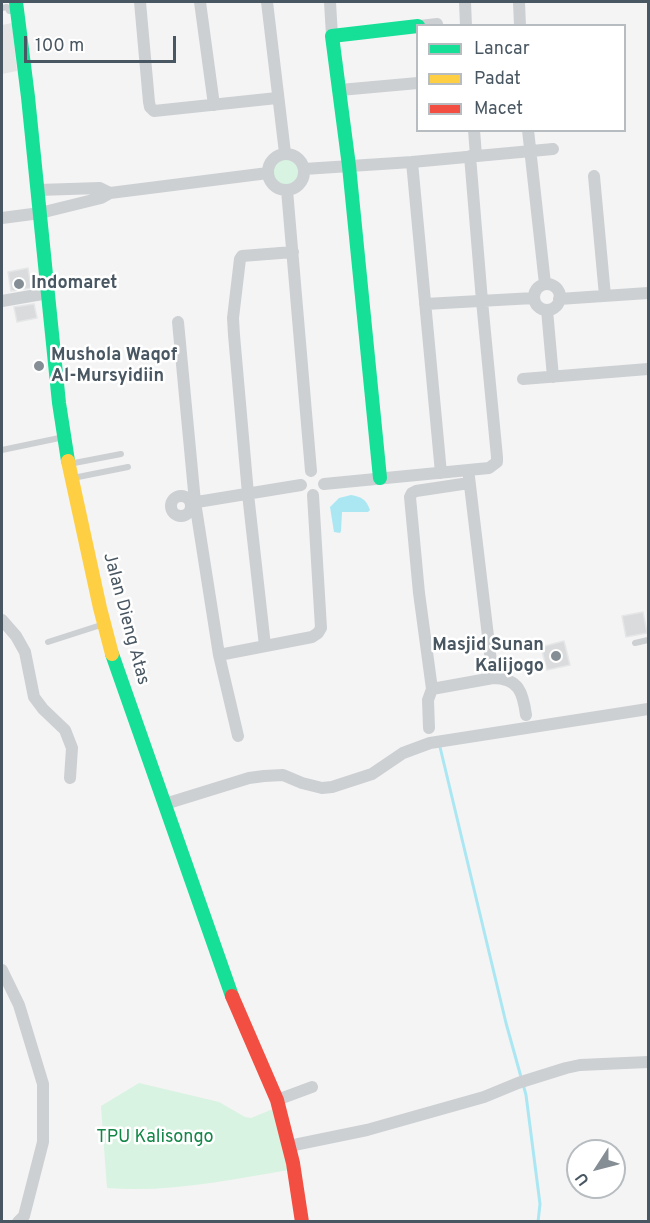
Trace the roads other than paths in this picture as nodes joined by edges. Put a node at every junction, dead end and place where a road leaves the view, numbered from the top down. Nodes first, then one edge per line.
1 (140, 2) edge
2 (200, 2) edge
3 (267, 2) edge
4 (330, 2) edge
5 (465, 2) edge
6 (519, 2) edge
7 (16, 6) edge
8 (2, 8) edge
9 (466, 24) edge
10 (520, 24) edge
11 (416, 26) edge
12 (332, 36) junction
13 (416, 83) edge
14 (340, 90) junction
15 (277, 98) junction
16 (214, 105) junction
17 (474, 132) edge
18 (528, 132) edge
19 (553, 149) dead end
20 (529, 151) junction
21 (285, 153) junction
22 (473, 156) junction
23 (412, 162) junction
24 (349, 166) junction
25 (304, 169) junction
26 (268, 173) junction
27 (594, 176) dead end
28 (65, 189) junction
29 (38, 190) junction
30 (287, 190) junction
31 (110, 193) junction
32 (68, 206) junction
33 (40, 213) junction
34 (2, 218) edge
35 (293, 252) junction
36 (545, 284) junction
37 (48, 292) junction
38 (648, 293) edge
39 (605, 296) junction
40 (534, 298) junction
41 (560, 299) junction
42 (2, 301) edge
43 (482, 301) junction
44 (424, 304) junction
45 (547, 310) junction
46 (178, 322) dead end
47 (648, 369) edge
48 (553, 377) junction
49 (523, 379) dead end
50 (65, 437) junction
51 (2, 450) edge
52 (121, 454) dead end
53 (69, 464) junction
54 (128, 467) dead end
55 (468, 470) junction
56 (312, 471) junction
57 (441, 473) junction
58 (71, 478) junction
59 (380, 478) junction
60 (470, 483) junction
61 (324, 484) junction
62 (301, 485) junction
63 (248, 494) junction
64 (313, 495) junction
65 (193, 502) junction
66 (2, 620) edge
67 (104, 624) junction
68 (648, 640) edge
69 (48, 642) dead end
70 (635, 643) dead end
71 (266, 646) junction
72 (219, 655) junction
73 (493, 678) junction
74 (432, 689) junction
75 (648, 709) edge
76 (526, 715) dead end
77 (429, 728) dead end
78 (238, 736) dead end
79 (70, 778) dead end
80 (165, 804) junction
81 (2, 970) edge
82 (648, 1062) edge
83 (312, 1087) dead end
84 (277, 1100) junction
85 (290, 1146) junction
86 (18, 1221) edge
87 (302, 1221) edge

1 - 16 street
2 - 16 street
3 - 15 street
4 - 12 street
5 - 9 street
6 - 10 street
7 - 8 lane
7 - 29 street, Jalan Dieng Atas
11 - 12 street
12 - 14 street
13 - 14 street
14 - 24 street
15 - 16 street
15 - 21 street
17 - 22 street
18 - 20 street
19 - 20 street
20 - 22 street
20 - 36 street
21 - 25 street
21 - 26 street
22 - 23 street
22 - 43 street
23 - 24 street
23 - 44 street
24 - 25 street
24 - 59 street
25 - 30 street
26 - 30 street
26 - 31 street
27 - 39 street
28 - 29 street
28 - 31 street
28 - 32 street
29 - 33 street, Jalan Dieng Atas
30 - 35 street
31 - 32 street
32 - 33 street
33 - 34 street
33 - 37 street, Jalan Dieng Atas
35 - 56 street
35 - 63 street
36 - 40 street
36 - 41 street
37 - 42 street
37 - 50 street, Jalan Dieng Atas
38 - 39 street
39 - 41 street
40 - 43 street
40 - 45 street
41 - 45 street
43 - 44 street
43 - 55 street
44 - 57 street
45 - 48 street
46 - 65 street
47 - 48 street
48 - 49 street
50 - 51 lane
50 - 53 street, Jalan Dieng Atas
52 - 53 lane
53 - 58 street, Jalan Dieng Atas
54 - 58 lane
55 - 57 street
55 - 60 street
56 - 61 street
56 - 62 street
57 - 59 street
58 - 67 street, Jalan Dieng Atas
59 - 61 street
60 - 73 street
60 - 74 street
61 - 64 street
62 - 63 street
62 - 64 street
63 - 65 street
63 - 71 street
64 - 71 street
65 - 72 street
66 - 79 street
67 - 69 lane
67 - 80 street, Jalan Dieng Atas
68 - 70 lane
71 - 72 street
72 - 78 street
73 - 74 street
73 - 76 street
74 - 77 street
75 - 80 street
80 - 84 street, Jalan Dieng Atas
81 - 86 street
82 - 85 street
83 - 84 street
84 - 85 street, Jalan Dieng Atas
85 - 87 street, Jalan Dieng Atas

